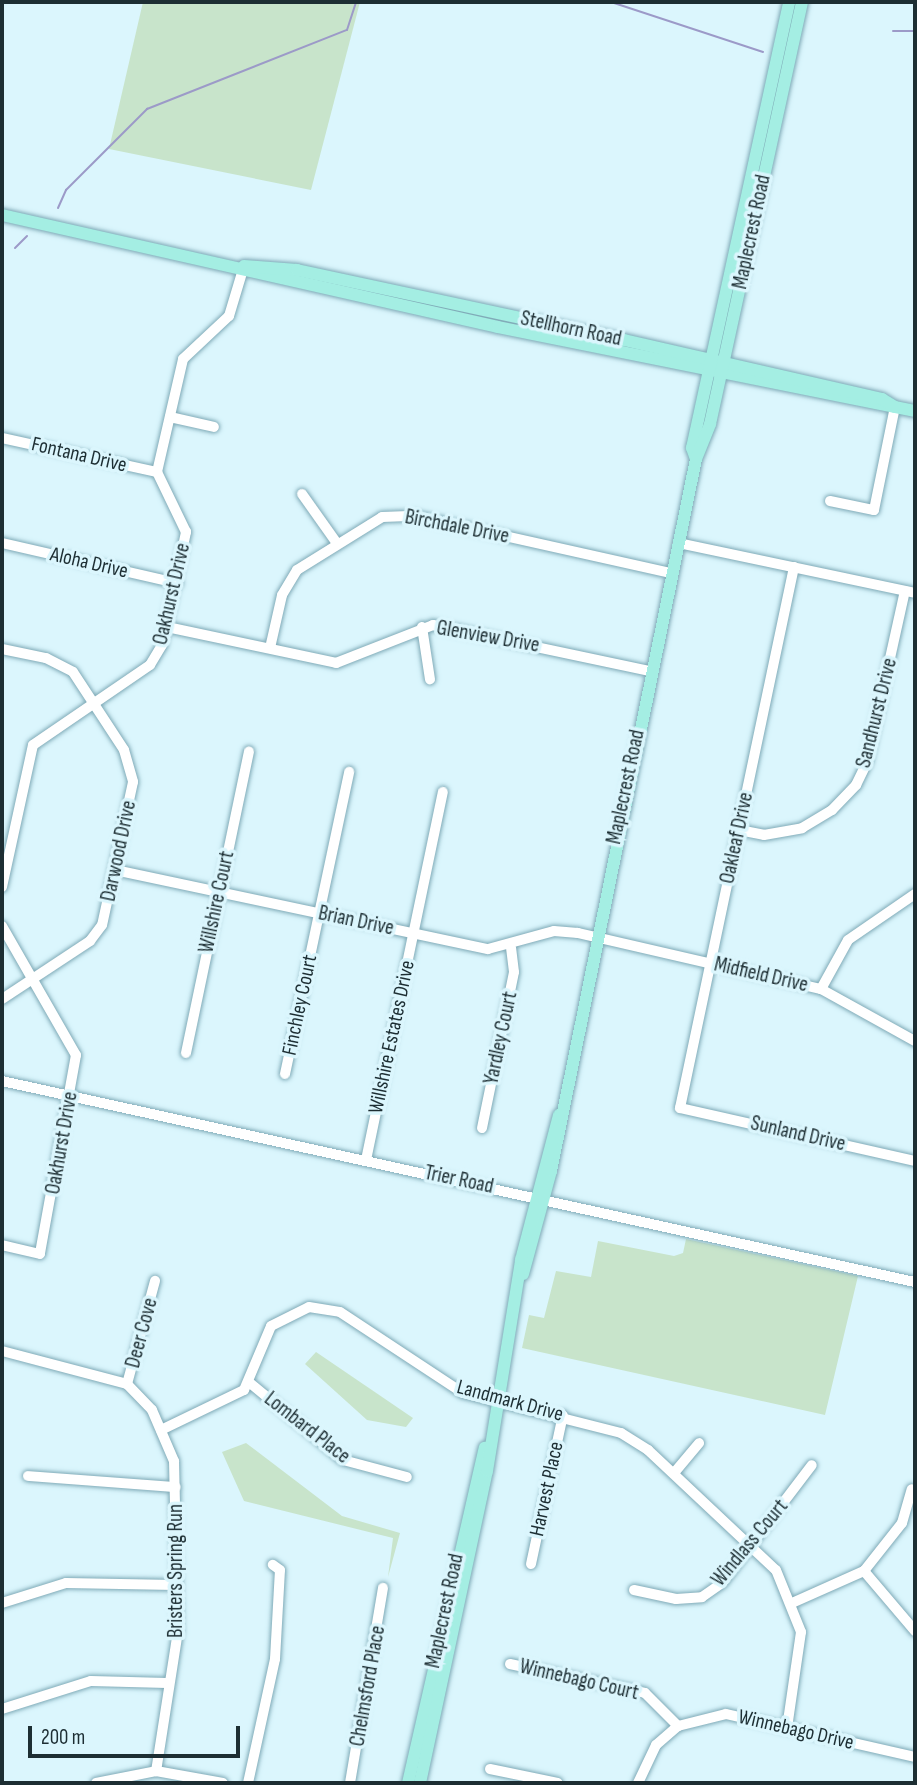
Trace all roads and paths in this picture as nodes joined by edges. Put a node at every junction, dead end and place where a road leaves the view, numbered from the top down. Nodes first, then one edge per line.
1 (789, 2) edge
2 (802, 2) edge
3 (2, 215) edge
4 (244, 266) junction
5 (716, 367) junction
6 (895, 408) junction
7 (915, 411) edge
8 (170, 417) junction
9 (214, 427) dead end
10 (2, 438) edge
11 (157, 472) junction
12 (302, 494) dead end
13 (830, 501) dead end
14 (336, 542) junction
15 (2, 543) edge
16 (678, 543) junction
17 (794, 567) junction
18 (671, 573) junction
19 (177, 583) junction
20 (910, 592) edge
21 (167, 627) junction
22 (422, 627) junction
23 (270, 648) junction
24 (2, 649) edge
25 (650, 671) junction
26 (430, 679) dead end
27 (92, 701) junction
28 (249, 752) dead end
29 (349, 772) dead end
30 (443, 792) dead end
31 (2, 824) edge
32 (14, 826) junction
33 (739, 830) junction
34 (115, 870) junction
35 (2, 887) edge
36 (219, 892) junction
37 (915, 894) edge
38 (319, 913) junction
39 (2, 926) edge
40 (414, 933) junction
41 (596, 937) junction
42 (511, 948) junction
43 (710, 963) junction
44 (34, 979) junction
45 (821, 989) junction
46 (2, 999) edge
47 (915, 1041) edge
48 (186, 1053) dead end
49 (285, 1074) dead end
50 (2, 1081) edge
51 (71, 1096) junction
52 (680, 1108) joint
53 (482, 1128) dead end
54 (366, 1160) junction
55 (915, 1161) edge
56 (540, 1198) junction
57 (2, 1245) edge
58 (155, 1281) dead end
59 (915, 1282) edge
60 (2, 1351) edge
61 (250, 1383) junction
62 (127, 1384) junction
63 (496, 1401) junction
64 (564, 1415) junction
65 (161, 1430) junction
66 (488, 1441) junction
67 (699, 1443) dead end
68 (813, 1465) dead end
69 (674, 1473) junction
70 (28, 1476) dead end
71 (407, 1477) dead end
72 (176, 1488) junction
73 (912, 1489) dead end
74 (751, 1545) junction
75 (531, 1564) dead end
76 (272, 1565) dead end
77 (863, 1571) junction
78 (175, 1585) junction
79 (383, 1588) dead end
80 (634, 1590) dead end
81 (2, 1603) edge
82 (792, 1603) junction
83 (915, 1631) edge
84 (510, 1664) dead end
85 (167, 1683) junction
86 (2, 1709) edge
87 (678, 1726) junction
88 (787, 1728) junction
89 (915, 1757) edge
90 (490, 1769) dead end
91 (156, 1771) junction
92 (96, 1783) edge
93 (223, 1783) edge
94 (248, 1783) edge
95 (351, 1783) edge
96 (408, 1783) edge
97 (420, 1783) edge
98 (558, 1783) edge
99 (638, 1783) edge

1 - 5 main road, Maplecrest Road
2 - 5 main road, Maplecrest Road
3 - 4 main road, Stellhorn Road
4 - 5 main road, Stellhorn Road
4 - 8 street
5 - 6 main road, Stellhorn Road
5 - 16 main road, Maplecrest Road
6 - 7 main road, Stellhorn Road
6 - 13 street
8 - 9 street
8 - 11 street
10 - 11 street, Fontana Drive
11 - 19 street, Oakhurst Drive
12 - 14 street
14 - 18 street, Birchdale Drive
14 - 23 street, Birchdale Drive
15 - 19 street, Aloha Drive
16 - 17 street
16 - 18 main road, Maplecrest Road
17 - 20 street
17 - 33 street, Oakleaf Drive
18 - 25 main road, Maplecrest Road
19 - 21 street, Oakhurst Drive
20 - 33 street, Sandhurst Drive
21 - 23 street, Glenview Drive
21 - 27 street, Oakhurst Drive
22 - 23 street, Glenview Drive
22 - 25 street, Glenview Drive
22 - 26 street
24 - 27 street, Darwood Drive
25 - 41 main road, Maplecrest Road
27 - 32 street, Oakhurst Drive
27 - 34 street, Darwood Drive
28 - 36 street, Willshire Court
29 - 38 street, Finchley Court
30 - 40 street, Willshire Estates Drive
31 - 32 street
32 - 35 street, Oakhurst Drive
33 - 43 street, Oakleaf Drive
34 - 36 street, Brian Drive
34 - 44 street, Darwood Drive
36 - 38 street, Brian Drive
36 - 48 street, Willshire Court
37 - 45 street
38 - 40 street, Brian Drive
38 - 49 street, Finchley Court
39 - 44 street, Oakhurst Drive
40 - 42 street, Brian Drive
40 - 54 street, Willshire Estates Drive
41 - 42 street
41 - 43 street, Midfield Drive
41 - 56 main road, Maplecrest Road
42 - 53 street, Yardley Court
43 - 45 street, Midfield Drive
43 - 52 street, Oakleaf Drive
44 - 46 street, Darwood Drive
44 - 51 street, Oakhurst Drive
45 - 47 street, Midfield Drive
50 - 51 street, Trier Road
51 - 54 street, Trier Road
51 - 57 street, Oakhurst Drive
52 - 55 street, Sunland Drive
54 - 56 street, Trier Road
56 - 59 street, Trier Road
56 - 63 main road, Maplecrest Road
58 - 62 street, Deer Cove
60 - 62 street
61 - 63 street, Landmark Drive
61 - 65 street
61 - 71 street, Lombard Place
62 - 65 street, Bristers Spring Run
63 - 64 street, Landmark Drive
63 - 66 main road, Maplecrest Road
64 - 69 street, Landmark Drive
64 - 75 street, Harvest Place
65 - 72 street, Bristers Spring Run
66 - 96 main road, Maplecrest Road
66 - 97 main road, Maplecrest Road
67 - 69 street
68 - 74 street, Windlass Court
69 - 74 street, Landmark Drive
70 - 72 street
72 - 78 street, Bristers Spring Run
73 - 77 street
74 - 80 street, Windlass Court
74 - 82 street, Landmark Drive
76 - 94 street
77 - 82 street
77 - 83 street
78 - 81 street
78 - 85 street, Bristers Spring Run
79 - 95 street, Chelmsford Place
82 - 88 street, Landmark Drive
84 - 87 street, Winnebago Court
85 - 86 street
85 - 91 street, Bristers Spring Run
87 - 88 street, Winnebago Drive
87 - 99 street
88 - 89 street, Winnebago Drive
90 - 98 street
91 - 92 street
91 - 93 street

